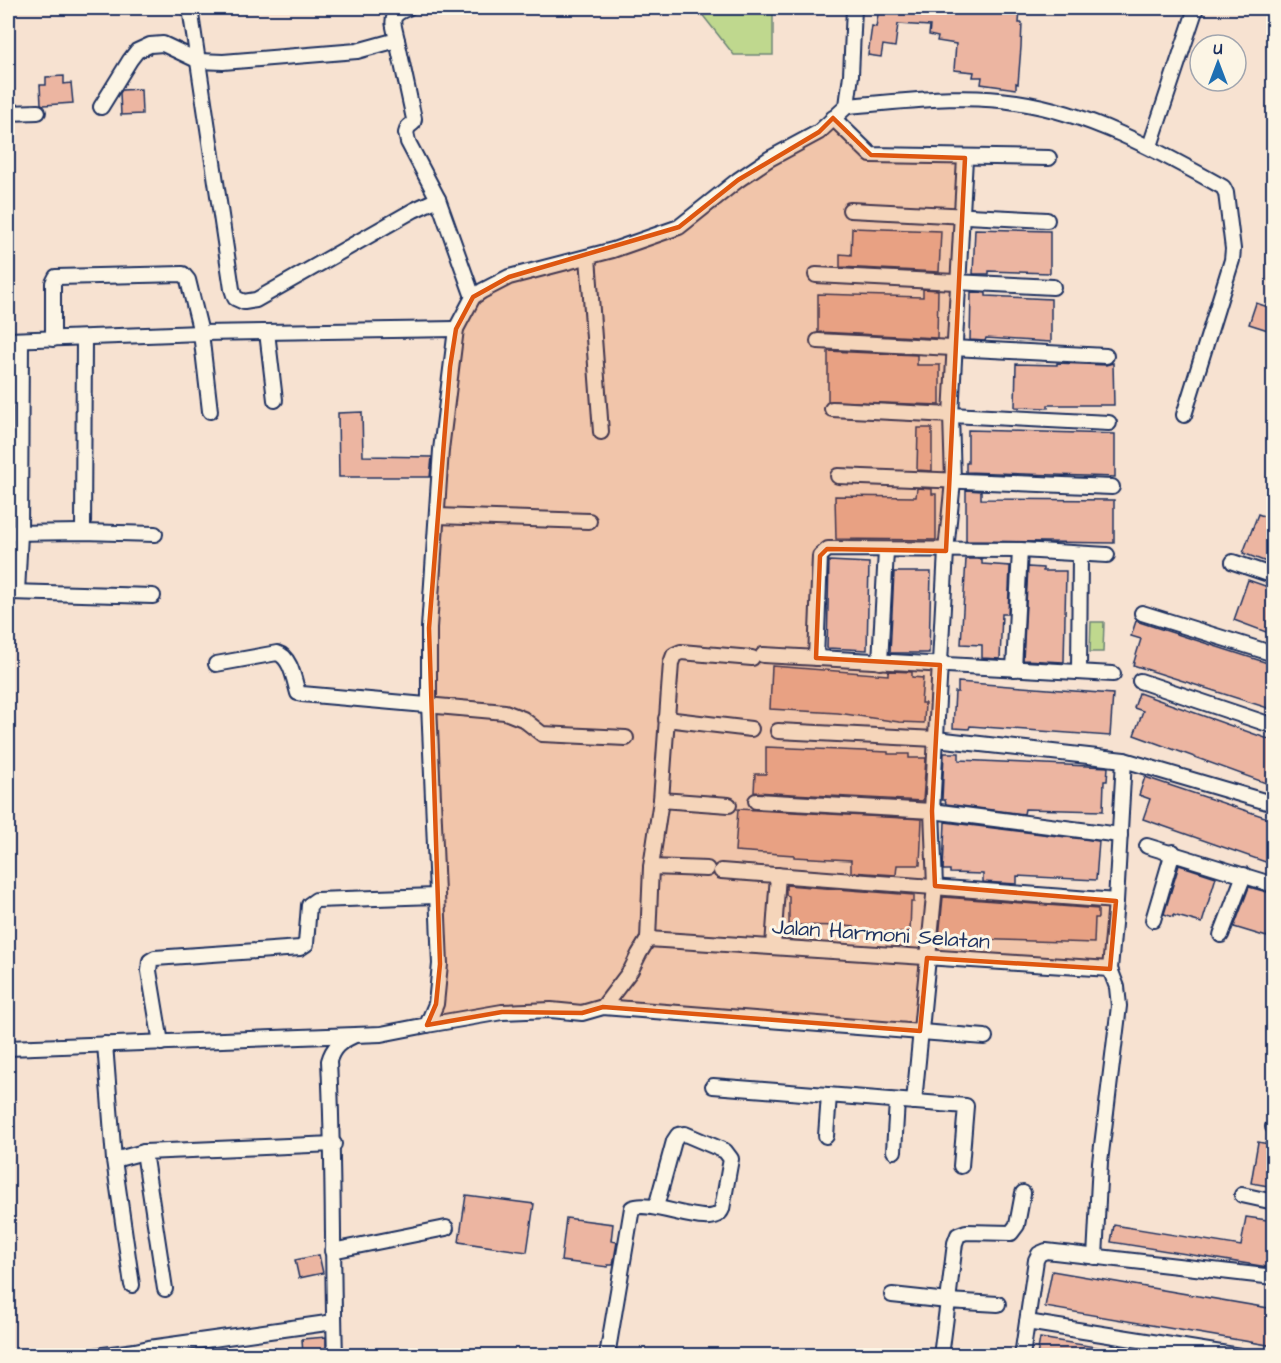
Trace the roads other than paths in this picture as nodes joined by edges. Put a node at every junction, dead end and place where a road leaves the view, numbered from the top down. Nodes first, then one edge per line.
1 (190, 8) edge
2 (408, 8) edge
3 (854, 8) edge
4 (1196, 8) edge
5 (392, 13) edge
6 (397, 40) junction
7 (199, 61) junction
8 (847, 106) junction
9 (101, 107) dead end
10 (38, 112) dead end
11 (8, 113) edge
12 (833, 118) junction
13 (1150, 146) junction
14 (965, 158) junction
15 (1049, 158) dead end
16 (438, 199) junction
17 (850, 210) dead end
18 (961, 216) junction
19 (1047, 220) dead end
20 (588, 257) junction
21 (816, 275) dead end
22 (958, 282) junction
23 (1053, 287) dead end
24 (473, 297) junction
25 (456, 328) junction
26 (267, 332) junction
27 (201, 333) junction
28 (84, 338) junction
29 (53, 339) junction
30 (14, 340) edge
31 (818, 341) dead end
32 (954, 348) junction
33 (1106, 356) dead end
34 (275, 400) dead end
35 (832, 409) dead end
36 (210, 411) dead end
37 (951, 415) junction
38 (1185, 415) dead end
39 (1109, 423) dead end
40 (601, 432) dead end
41 (838, 477) dead end
42 (953, 481) junction
43 (1112, 487) dead end
44 (437, 516) junction
45 (589, 521) dead end
46 (83, 532) junction
47 (14, 533) edge
48 (155, 534) dead end
49 (1020, 550) junction
50 (886, 551) junction
51 (946, 551) junction
52 (1080, 554) junction
53 (1107, 555) dead end
54 (1233, 562) dead end
55 (1274, 576) edge
56 (12, 592) edge
57 (153, 596) dead end
58 (1142, 613) dead end
59 (1274, 654) edge
60 (816, 658) junction
61 (880, 662) junction
62 (216, 664) dead end
63 (940, 665) junction
64 (1014, 669) junction
65 (1079, 672) junction
66 (1113, 674) dead end
67 (1140, 681) dead end
68 (429, 704) junction
69 (666, 719) junction
70 (1274, 726) edge
71 (751, 729) dead end
72 (778, 730) dead end
73 (626, 738) dead end
74 (936, 739) junction
75 (1124, 760) junction
76 (661, 800) junction
77 (756, 801) dead end
78 (1274, 804) edge
79 (729, 805) dead end
80 (932, 810) junction
81 (1120, 835) junction
82 (1147, 846) dead end
83 (1173, 852) junction
84 (651, 867) junction
85 (778, 874) junction
86 (1244, 875) junction
87 (1274, 885) edge
88 (935, 886) junction
89 (436, 896) junction
90 (1116, 901) junction
91 (1153, 920) dead end
92 (1221, 935) dead end
93 (648, 939) junction
94 (773, 946) junction
95 (927, 958) junction
96 (1110, 969) junction
97 (603, 1007) junction
98 (427, 1025) junction
99 (920, 1031) junction
100 (357, 1034) junction
101 (985, 1037) dead end
102 (161, 1043) junction
103 (105, 1044) junction
104 (8, 1048) edge
105 (714, 1086) dead end
106 (829, 1095) junction
107 (897, 1101) junction
108 (914, 1102) junction
109 (826, 1136) dead end
110 (334, 1144) junction
111 (894, 1151) dead end
112 (144, 1152) junction
113 (114, 1160) junction
114 (961, 1166) dead end
115 (1023, 1192) dead end
116 (1242, 1196) dead end
117 (1274, 1202) edge
118 (656, 1207) junction
119 (446, 1228) dead end
120 (332, 1251) junction
121 (1095, 1257) junction
122 (1274, 1277) edge
123 (132, 1285) dead end
124 (165, 1288) dead end
125 (892, 1295) dead end
126 (948, 1301) junction
127 (998, 1304) dead end
128 (334, 1322) junction
129 (1027, 1322) junction
130 (135, 1353) edge
131 (95, 1356) edge
132 (335, 1356) edge
133 (607, 1356) edge
134 (941, 1356) edge
135 (1022, 1356) edge
136 (1240, 1356) edge

1 - 7 street
2 - 5 street
3 - 8 street
4 - 13 street
5 - 6 street
6 - 7 street
6 - 16 street
7 - 9 street
7 - 16 street
8 - 12 street
8 - 13 street
10 - 11 street
12 - 14 street
12 - 20 street
13 - 38 street
14 - 15 street
14 - 18 street
16 - 24 street
17 - 18 street
18 - 19 street
18 - 22 street
20 - 24 street
20 - 40 street
21 - 22 street
22 - 23 street
22 - 32 street
24 - 25 street
25 - 26 street
25 - 44 street
26 - 27 street
26 - 34 street
27 - 28 street
27 - 29 street
27 - 36 street
28 - 29 street
28 - 46 street
29 - 30 street
30 - 47 street
31 - 32 street
32 - 33 street
32 - 37 street
35 - 37 street
37 - 39 street
37 - 42 street
41 - 42 street
42 - 43 street
42 - 51 street
44 - 45 street
44 - 68 street
46 - 47 street
46 - 48 street
47 - 56 street
49 - 51 street
49 - 52 street
49 - 64 street
50 - 51 street
50 - 60 street
50 - 61 street
51 - 63 street
52 - 53 street
52 - 65 street
54 - 55 street
56 - 57 street
58 - 59 street
60 - 61 street
60 - 69 street
61 - 63 street
62 - 68 street
63 - 64 street
63 - 74 street
64 - 65 street
65 - 66 street
67 - 70 street
68 - 73 street
68 - 89 street
69 - 71 street
69 - 76 street
72 - 74 street
74 - 75 street
74 - 80 street
75 - 78 street
75 - 81 street
76 - 79 street
76 - 84 street
77 - 80 street
80 - 81 street
80 - 88 street
81 - 90 street
82 - 83 street
83 - 86 street
83 - 91 street
84 - 85 street
84 - 93 street
85 - 88 street
85 - 94 street
86 - 87 street
86 - 92 street
88 - 90 street
88 - 95 street
89 - 98 street
89 - 102 street
90 - 96 street
93 - 94 street, Jalan Harmoni Selatan
93 - 97 street
94 - 95 street, Jalan Harmoni Selatan
95 - 96 street, Jalan Harmoni Selatan
95 - 99 street
96 - 121 street
97 - 98 street
97 - 99 street
98 - 100 street
99 - 101 street
99 - 108 street
100 - 102 street
100 - 110 street
102 - 103 street
103 - 104 street
103 - 113 street
105 - 106 street
106 - 107 street
106 - 109 street
107 - 108 street
107 - 111 street
108 - 114 street
110 - 112 street
110 - 120 street
112 - 113 street
112 - 124 street
113 - 123 street
115 - 126 street
116 - 117 street
118 - 118 street
118 - 133 street
119 - 120 street
120 - 128 street
121 - 122 street
121 - 129 street
125 - 126 street
126 - 127 street
126 - 134 street
128 - 130 street
128 - 132 street
129 - 135 street
129 - 136 street
130 - 131 street

